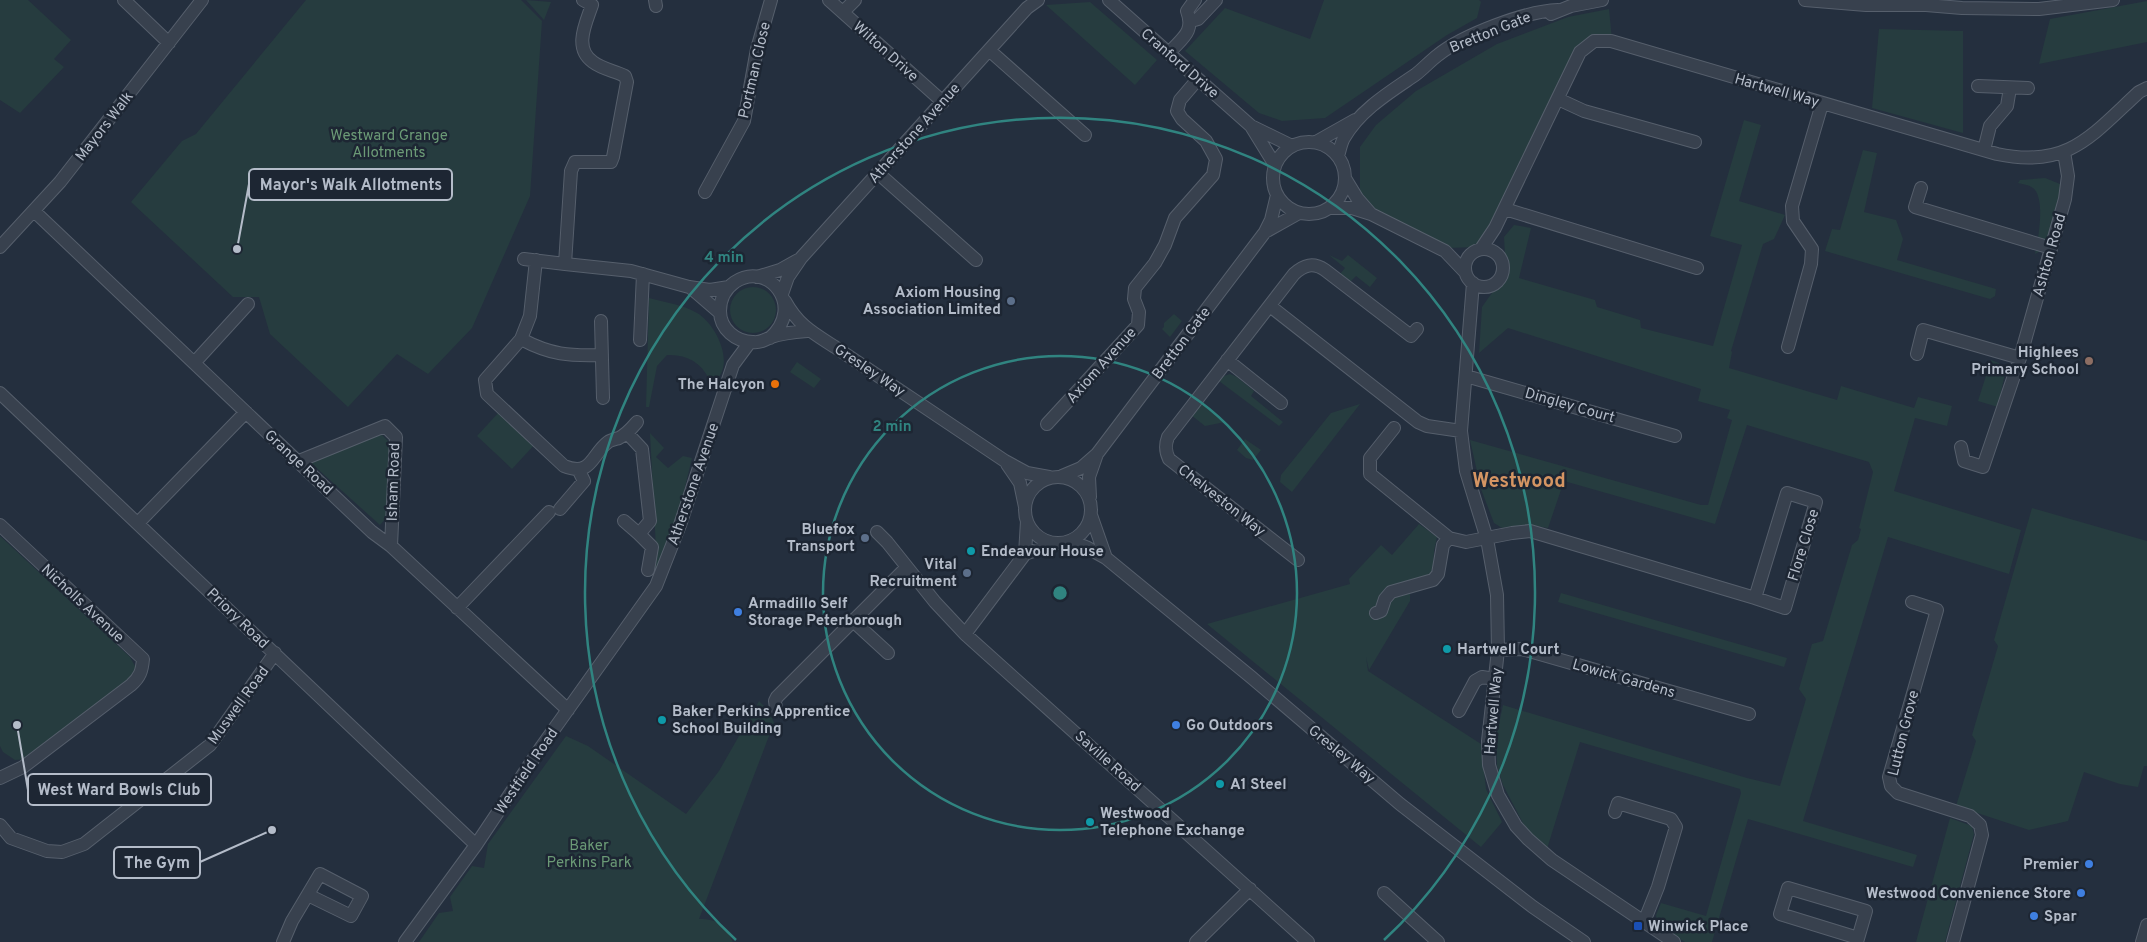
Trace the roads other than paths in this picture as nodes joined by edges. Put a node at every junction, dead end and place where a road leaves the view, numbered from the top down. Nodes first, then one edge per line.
1 (124, 0) edge
2 (202, 0) edge
3 (771, 0) edge
4 (829, 0) edge
5 (855, 0) edge
6 (1038, 0) edge
7 (1109, 0) edge
8 (1195, 0) edge
9 (1216, 0) edge
10 (1602, 0) edge
11 (1805, 0) edge
12 (2113, 0) edge
13 (590, 2) edge
14 (1932, 3) edge
15 (1029, 4) edge
16 (843, 12) junction
17 (1191, 21) junction
18 (169, 43) junction
19 (989, 50) junction
20 (1169, 53) junction
21 (1198, 79) junction
22 (1978, 86) dead end
23 (2010, 88) junction
24 (2028, 88) dead end
25 (2147, 88) edge
26 (1558, 99) junction
27 (942, 102) junction
28 (1822, 104) junction
29 (1360, 118) junction
30 (1251, 126) junction
31 (1085, 135) dead end
32 (1316, 142) junction
33 (1695, 142) dead end
34 (1292, 146) junction
35 (1984, 150) junction
36 (2064, 152) junction
37 (1338, 156) junction
38 (1275, 165) junction
39 (878, 172) junction
40 (1346, 180) junction
41 (1921, 188) dead end
42 (705, 192) dead end
43 (1277, 196) junction
44 (1330, 208) junction
45 (1505, 209) junction
46 (34, 211) junction
47 (1299, 213) junction
48 (1371, 214) junction
49 (1495, 228) junction
50 (1265, 232) junction
51 (0, 247) edge
52 (2051, 248) junction
53 (1477, 250) junction
54 (1445, 251) junction
55 (1498, 256) junction
56 (801, 258) junction
57 (976, 260) dead end
58 (565, 264) junction
59 (1698, 268) dead end
60 (1466, 272) junction
61 (643, 274) junction
62 (756, 277) junction
63 (1473, 284) junction
64 (1492, 286) junction
65 (689, 287) junction
66 (729, 287) junction
67 (783, 298) junction
68 (248, 304) dead end
69 (1270, 306) junction
70 (1472, 309) junction
71 (720, 313) junction
72 (601, 321) dead end
73 (1416, 329) dead end
74 (727, 331) junction
75 (808, 331) junction
76 (521, 338) junction
77 (770, 338) junction
78 (640, 340) dead end
79 (750, 342) junction
80 (1788, 347) dead end
81 (1917, 354) dead end
82 (602, 355) junction
83 (2020, 358) junction
84 (1228, 360) junction
85 (195, 362) junction
86 (733, 364) junction
87 (1466, 376) junction
88 (0, 393) edge
89 (604, 398) dead end
90 (1281, 403) dead end
91 (246, 412) junction
92 (637, 422) dead end
93 (1047, 424) dead end
94 (1394, 428) dead end
95 (1461, 430) junction
96 (627, 433) junction
97 (1675, 436) dead end
98 (1962, 447) dead end
99 (1097, 454) junction
100 (1005, 461) junction
101 (299, 462) junction
102 (578, 469) junction
103 (1056, 477) junction
104 (1090, 500) junction
105 (1025, 507) junction
106 (1091, 515) junction
107 (1027, 521) junction
108 (624, 522) dead end
109 (138, 523) junction
110 (0, 525) edge
111 (877, 532) dead end
112 (640, 534) junction
113 (1449, 538) junction
114 (1487, 539) junction
115 (1070, 541) junction
116 (1057, 543) junction
117 (391, 546) junction
118 (1025, 554) junction
119 (1106, 558) junction
120 (1298, 560) dead end
121 (907, 567) junction
122 (648, 570) dead end
123 (1755, 598) junction
124 (646, 600) joint
125 (1912, 602) dead end
126 (457, 608) junction
127 (1381, 612) dead end
128 (852, 620) junction
129 (966, 634) junction
130 (1498, 650) junction
131 (274, 653) junction
132 (888, 653) dead end
133 (1495, 679) junction
134 (776, 708) dead end
135 (568, 710) junction
136 (1459, 711) dead end
137 (1749, 714) dead end
138 (0, 778) edge
139 (1615, 812) dead end
140 (0, 825) edge
141 (476, 845) junction
142 (1250, 889) junction
143 (1384, 892) dead end
144 (308, 894) dead end
145 (1644, 922) junction
146 (2147, 925) edge
147 (1857, 940) edge
148 (283, 942) edge
149 (405, 942) edge
150 (1196, 942) edge
151 (1308, 942) edge
152 (1438, 942) edge
153 (1584, 942) edge
154 (1674, 942) edge
155 (1953, 942) edge
156 (2142, 942) edge

1 - 18 street
2 - 18 street, Mayors Walk
3 - 42 street, Portman Close
4 - 16 street, Wilton Drive
5 - 16 street
6 - 15 street, Atherstone Avenue
7 - 20 street, Cranford Drive
8 - 17 street
9 - 17 street
10 - 29 street, Bretton Gate
11 - 14 street
12 - 14 street
13 - 58 street
15 - 19 street, Atherstone Avenue
16 - 27 street, Wilton Drive
17 - 20 street
18 - 46 street, Mayors Walk
19 - 27 street, Atherstone Avenue
19 - 31 street
20 - 21 street, Cranford Drive
21 - 30 street, Cranford Drive
21 - 93 street, Axiom Avenue
22 - 23 street
23 - 24 street
23 - 35 street
25 - 36 street, Hartwell Way
26 - 28 street, Hartwell Way
26 - 33 street
26 - 45 street, Hartwell Way
27 - 39 street, Atherstone Avenue
28 - 35 street, Hartwell Way
28 - 80 street
29 - 32 street, Bretton Gate
29 - 37 street, Bretton Gate
30 - 34 street, Cranford Drive
30 - 38 street, Cranford Drive
32 - 34 street
32 - 37 street
34 - 38 street
35 - 36 street, Hartwell Way
36 - 52 street, Ashton Road
37 - 40 street
38 - 43 street
39 - 56 street, Atherstone Avenue
39 - 57 street
40 - 44 street
40 - 48 street
41 - 52 street
43 - 47 street
43 - 50 street, Bretton Gate
44 - 47 street
44 - 48 street
45 - 49 street, Hartwell Way
45 - 59 street
46 - 51 street, Mayors Walk
46 - 85 street, Grange Road
47 - 50 street, Bretton Gate
48 - 54 street
49 - 53 street, Hartwell Way
49 - 55 street
50 - 99 street, Bretton Gate
52 - 83 street, Ashton Road
53 - 54 street
53 - 55 street
53 - 60 street
54 - 60 street
55 - 64 street
56 - 62 street, Atherstone Avenue
56 - 67 street, Atherstone Avenue
58 - 61 street
58 - 76 street
60 - 63 street
61 - 65 street
61 - 78 street
62 - 66 street
62 - 67 street
63 - 64 street
63 - 70 street, Hartwell Way
64 - 70 street
65 - 66 street
65 - 71 street
66 - 71 street
67 - 75 street, Gresley Way
67 - 77 street
68 - 85 street
69 - 73 street, Chelveston Way
69 - 84 street, Chelveston Way
69 - 95 street
70 - 87 street, Hartwell Way
71 - 74 street
72 - 82 street
74 - 79 street
74 - 86 street, Atherstone Avenue
75 - 77 street
75 - 100 street, Gresley Way
76 - 82 street
76 - 102 street
77 - 79 street
79 - 86 street, Atherstone Avenue
81 - 83 street
82 - 89 street
83 - 98 street, Ashton Road
84 - 90 street
84 - 120 street, Chelveston Way
85 - 91 street, Grange Road
86 - 124 street, Atherstone Avenue
87 - 95 street, Hartwell Way
87 - 97 street, Dingley Court
88 - 109 street, Priory Road
91 - 101 street, Grange Road
91 - 109 street
92 - 96 street
94 - 113 street
95 - 114 street, Hartwell Way
96 - 102 street
96 - 112 street
99 - 103 street, Bretton Gate
99 - 104 street, Bretton Gate
100 - 103 street, Gresley Way
100 - 105 street, Gresley Way
101 - 117 street, Grange Road
101 - 117 street, Isham Road
102 - 126 street
103 - 104 street
103 - 105 street
104 - 106 street
105 - 107 street
106 - 115 street
106 - 119 street
107 - 116 street
107 - 118 street
108 - 112 street
109 - 131 street, Priory Road
110 - 138 street, Nicholls Avenue
111 - 121 street, Saville Road
112 - 122 street
113 - 114 street, Flore Close
113 - 127 street
114 - 123 street, Flore Close
114 - 130 street, Hartwell Way
115 - 116 street
115 - 119 street, Gresley Way
116 - 118 street
117 - 126 street, Grange Road
118 - 129 street
119 - 153 street, Gresley Way
121 - 128 street
121 - 129 street, Saville Road
123 - 123 street, Flore Close
124 - 135 street, Westfield Road
125 - 155 street, Lutton Grove
126 - 135 street, Grange Road
128 - 132 street
128 - 134 street
129 - 142 street, Saville Road
130 - 133 street, Hartwell Way
130 - 137 street, Lowick Gardens
131 - 140 street, Muswell Road
131 - 141 street, Priory Road
133 - 136 street
133 - 145 street, Hartwell Way
135 - 141 street, Westfield Road
139 - 145 street
141 - 149 street, Westfield Road
142 - 150 street
142 - 151 street, Saville Road
143 - 152 street
144 - 148 street
145 - 154 street, Hartwell Way
146 - 156 street
147 - 147 street

